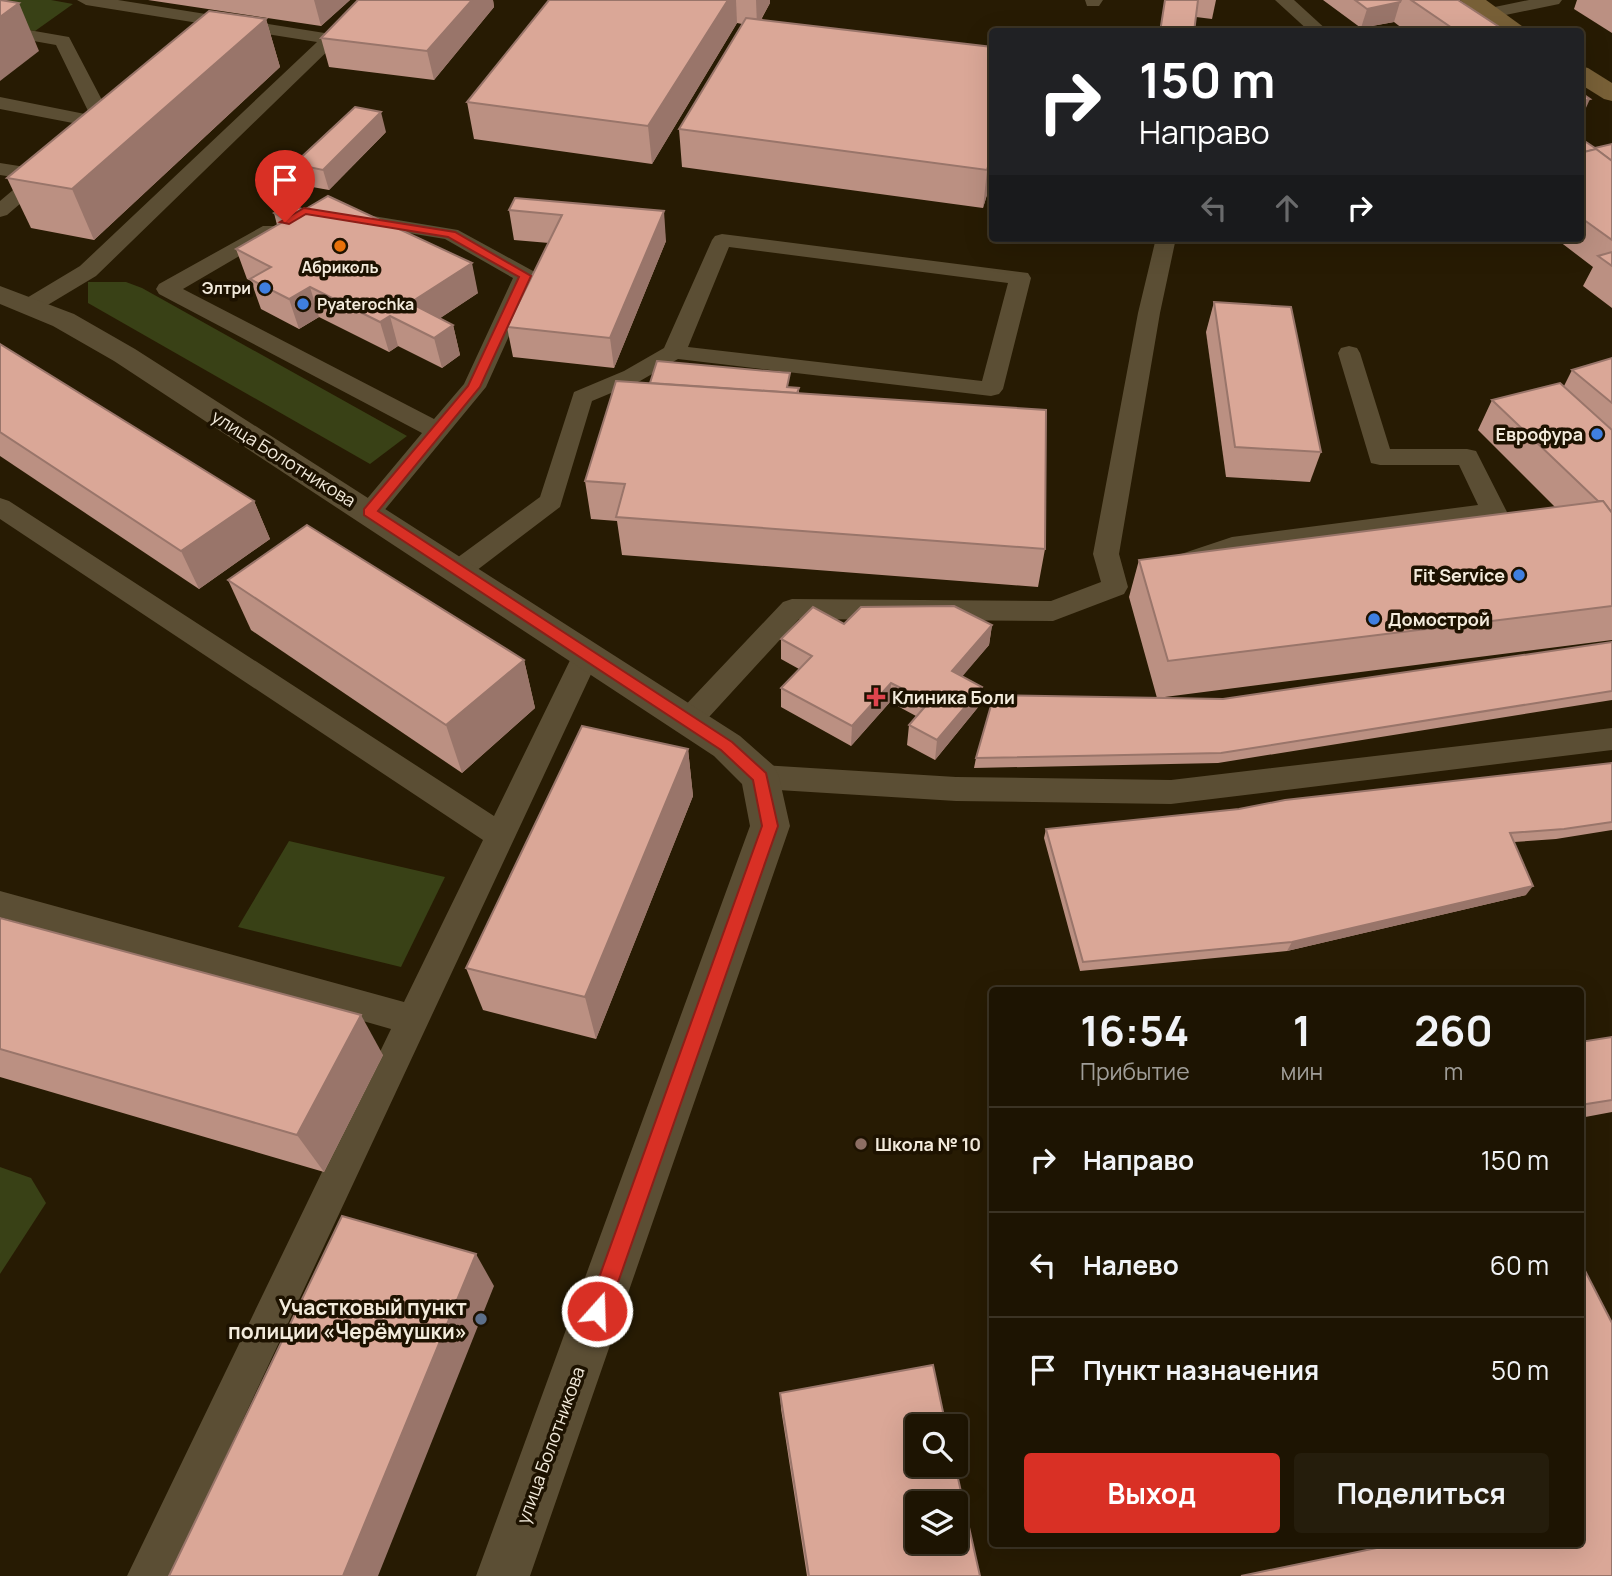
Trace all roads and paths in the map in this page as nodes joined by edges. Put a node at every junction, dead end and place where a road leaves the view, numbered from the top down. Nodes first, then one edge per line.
1 (86, 0) edge
2 (1284, 0) edge
3 (1471, 0) edge
4 (1553, 0) edge
5 (1491, 13) junction
6 (224, 22) junction
7 (1316, 28) edge
8 (1513, 28) edge
9 (0, 30) edge
10 (204, 39) edge
11 (1584, 76) edge
12 (1612, 94) edge
13 (0, 103) edge
14 (124, 107) edge
15 (104, 123) junction
16 (84, 141) edge
17 (63, 159) edge
18 (0, 169) edge
19 (43, 176) junction
20 (0, 211) edge
21 (331, 215) edge
22 (293, 217) edge
23 (1165, 242) edge
24 (0, 294) edge
25 (33, 304) junction
26 (0, 321) edge
27 (674, 352) junction
28 (1349, 353) dead end
29 (437, 431) junction
30 (0, 507) edge
31 (369, 512) junction
32 (459, 570) junction
33 (1136, 579) junction
34 (586, 655) junction
35 (688, 721) junction
36 (1612, 738) edge
37 (760, 777) junction
38 (501, 836) junction
39 (0, 904) edge
40 (414, 1020) junction
41 (148, 1576) edge
42 (503, 1576) edge

1 - 6 lane
2 - 7 lane
3 - 5 main road
4 - 5 lane
5 - 8 main road
6 - 10 lane
6 - 25 lane
9 - 15 lane
11 - 12 main road
13 - 15 lane
14 - 15 lane
15 - 16 lane
17 - 19 lane
18 - 19 lane
19 - 20 lane
21 - 29 lane
22 - 29 lane
23 - 33 lane
24 - 25 street, улица Болотникова
25 - 26 street
25 - 31 street, улица Болотникова
27 - 27 lane
27 - 32 lane
28 - 33 lane
29 - 31 lane
30 - 38 lane
31 - 32 street, улица Болотникова
32 - 34 street, улица Болотникова
33 - 35 lane
34 - 35 street, улица Болотникова
34 - 38 lane
35 - 37 street, улица Болотникова
36 - 37 lane
37 - 42 street, улица Болотникова
38 - 40 lane
39 - 40 lane
40 - 41 lane

